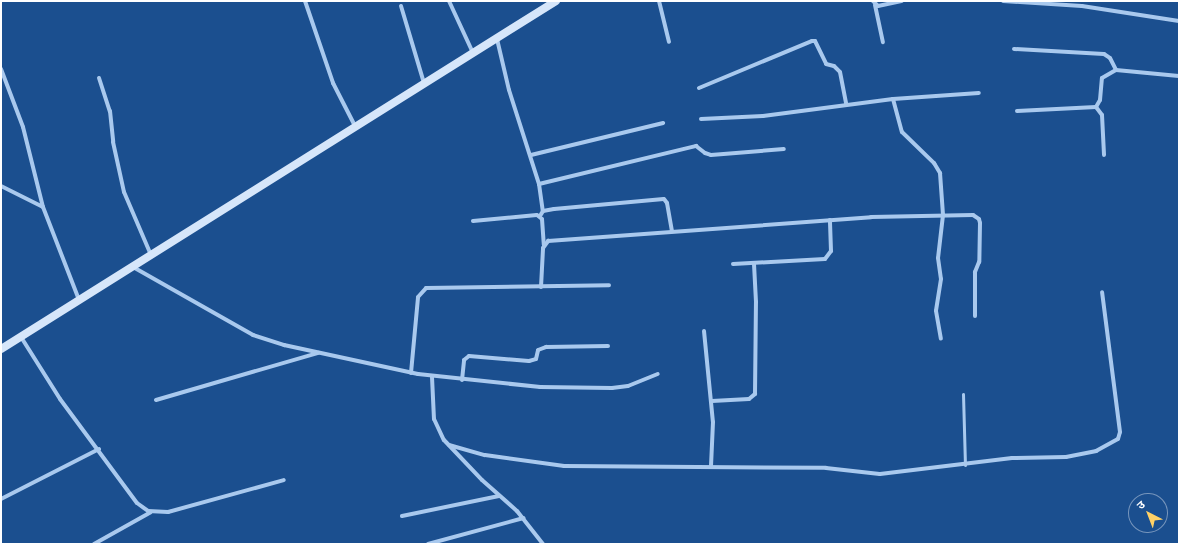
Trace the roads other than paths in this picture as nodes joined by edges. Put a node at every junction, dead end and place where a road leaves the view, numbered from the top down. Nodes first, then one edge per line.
1 (305, 1) edge
2 (449, 1) edge
3 (556, 1) edge
4 (659, 1) edge
5 (901, 1) edge
6 (1004, 1) edge
7 (874, 3) edge
8 (401, 6) dead end
9 (1179, 21) edge
10 (497, 38) junction
11 (669, 42) dead end
12 (883, 42) dead end
13 (1014, 49) dead end
14 (473, 53) junction
15 (1, 69) edge
16 (1116, 70) junction
17 (1179, 76) edge
18 (99, 78) dead end
19 (3, 79) edge
20 (424, 83) junction
21 (699, 88) dead end
22 (979, 93) dead end
23 (893, 99) junction
24 (846, 104) junction
25 (1096, 107) junction
26 (1017, 111) dead end
27 (701, 119) dead end
28 (663, 122) dead end
29 (355, 126) junction
30 (784, 149) dead end
31 (531, 155) junction
32 (1104, 155) dead end
33 (540, 184) junction
34 (1, 186) edge
35 (44, 207) junction
36 (543, 212) junction
37 (943, 215) junction
38 (540, 216) junction
39 (830, 220) junction
40 (473, 221) dead end
41 (672, 231) junction
42 (544, 245) junction
43 (151, 255) junction
44 (754, 263) junction
45 (733, 264) dead end
46 (133, 267) junction
47 (609, 285) dead end
48 (542, 287) junction
49 (1102, 292) dead end
50 (80, 301) junction
51 (975, 316) dead end
52 (704, 331) dead end
53 (22, 338) junction
54 (941, 339) dead end
55 (608, 346) dead end
56 (1, 349) edge
57 (320, 352) junction
58 (411, 373) junction
59 (658, 374) dead end
60 (432, 377) junction
61 (462, 380) junction
62 (963, 394) dead end
63 (156, 400) dead end
64 (712, 401) junction
65 (449, 445) junction
66 (99, 449) junction
67 (965, 465) junction
68 (711, 466) junction
69 (284, 480) dead end
70 (499, 496) junction
71 (1, 500) edge
72 (151, 512) junction
73 (402, 516) dead end
74 (524, 518) junction
75 (94, 544) edge
76 (428, 544) edge
77 (543, 544) edge

1 - 29 street
2 - 14 street
3 - 10 main road
4 - 11 street
5 - 7 street
6 - 9 street
7 - 12 street
8 - 20 street
10 - 14 main road
10 - 31 street
13 - 16 street
14 - 20 main road
15 - 19 street
16 - 17 street
16 - 25 street
18 - 43 street
19 - 35 street
20 - 29 main road
21 - 24 street
22 - 23 street
23 - 24 street
23 - 37 street
24 - 27 street
25 - 26 street
25 - 32 street
28 - 31 street
29 - 43 main road
30 - 33 street
31 - 33 street
33 - 36 street
34 - 35 street
35 - 50 street
36 - 38 street
36 - 41 street
37 - 39 street
37 - 51 street
37 - 54 street
38 - 40 street
38 - 42 street
39 - 41 street
39 - 44 street
41 - 42 street
42 - 48 street
43 - 46 main road
44 - 45 street
44 - 64 street
46 - 50 main road
46 - 57 street
47 - 48 street
48 - 58 street
49 - 67 street
50 - 53 main road
52 - 64 street
53 - 56 main road
53 - 66 street
55 - 61 street
57 - 58 street
57 - 63 street
58 - 60 street
59 - 61 street
60 - 61 street
60 - 65 street
62 - 67 lane
64 - 68 street
65 - 68 street
65 - 70 street
66 - 71 street
66 - 72 street
67 - 68 street
69 - 72 street
70 - 73 street
70 - 74 street
72 - 75 street
74 - 76 street
74 - 77 street

